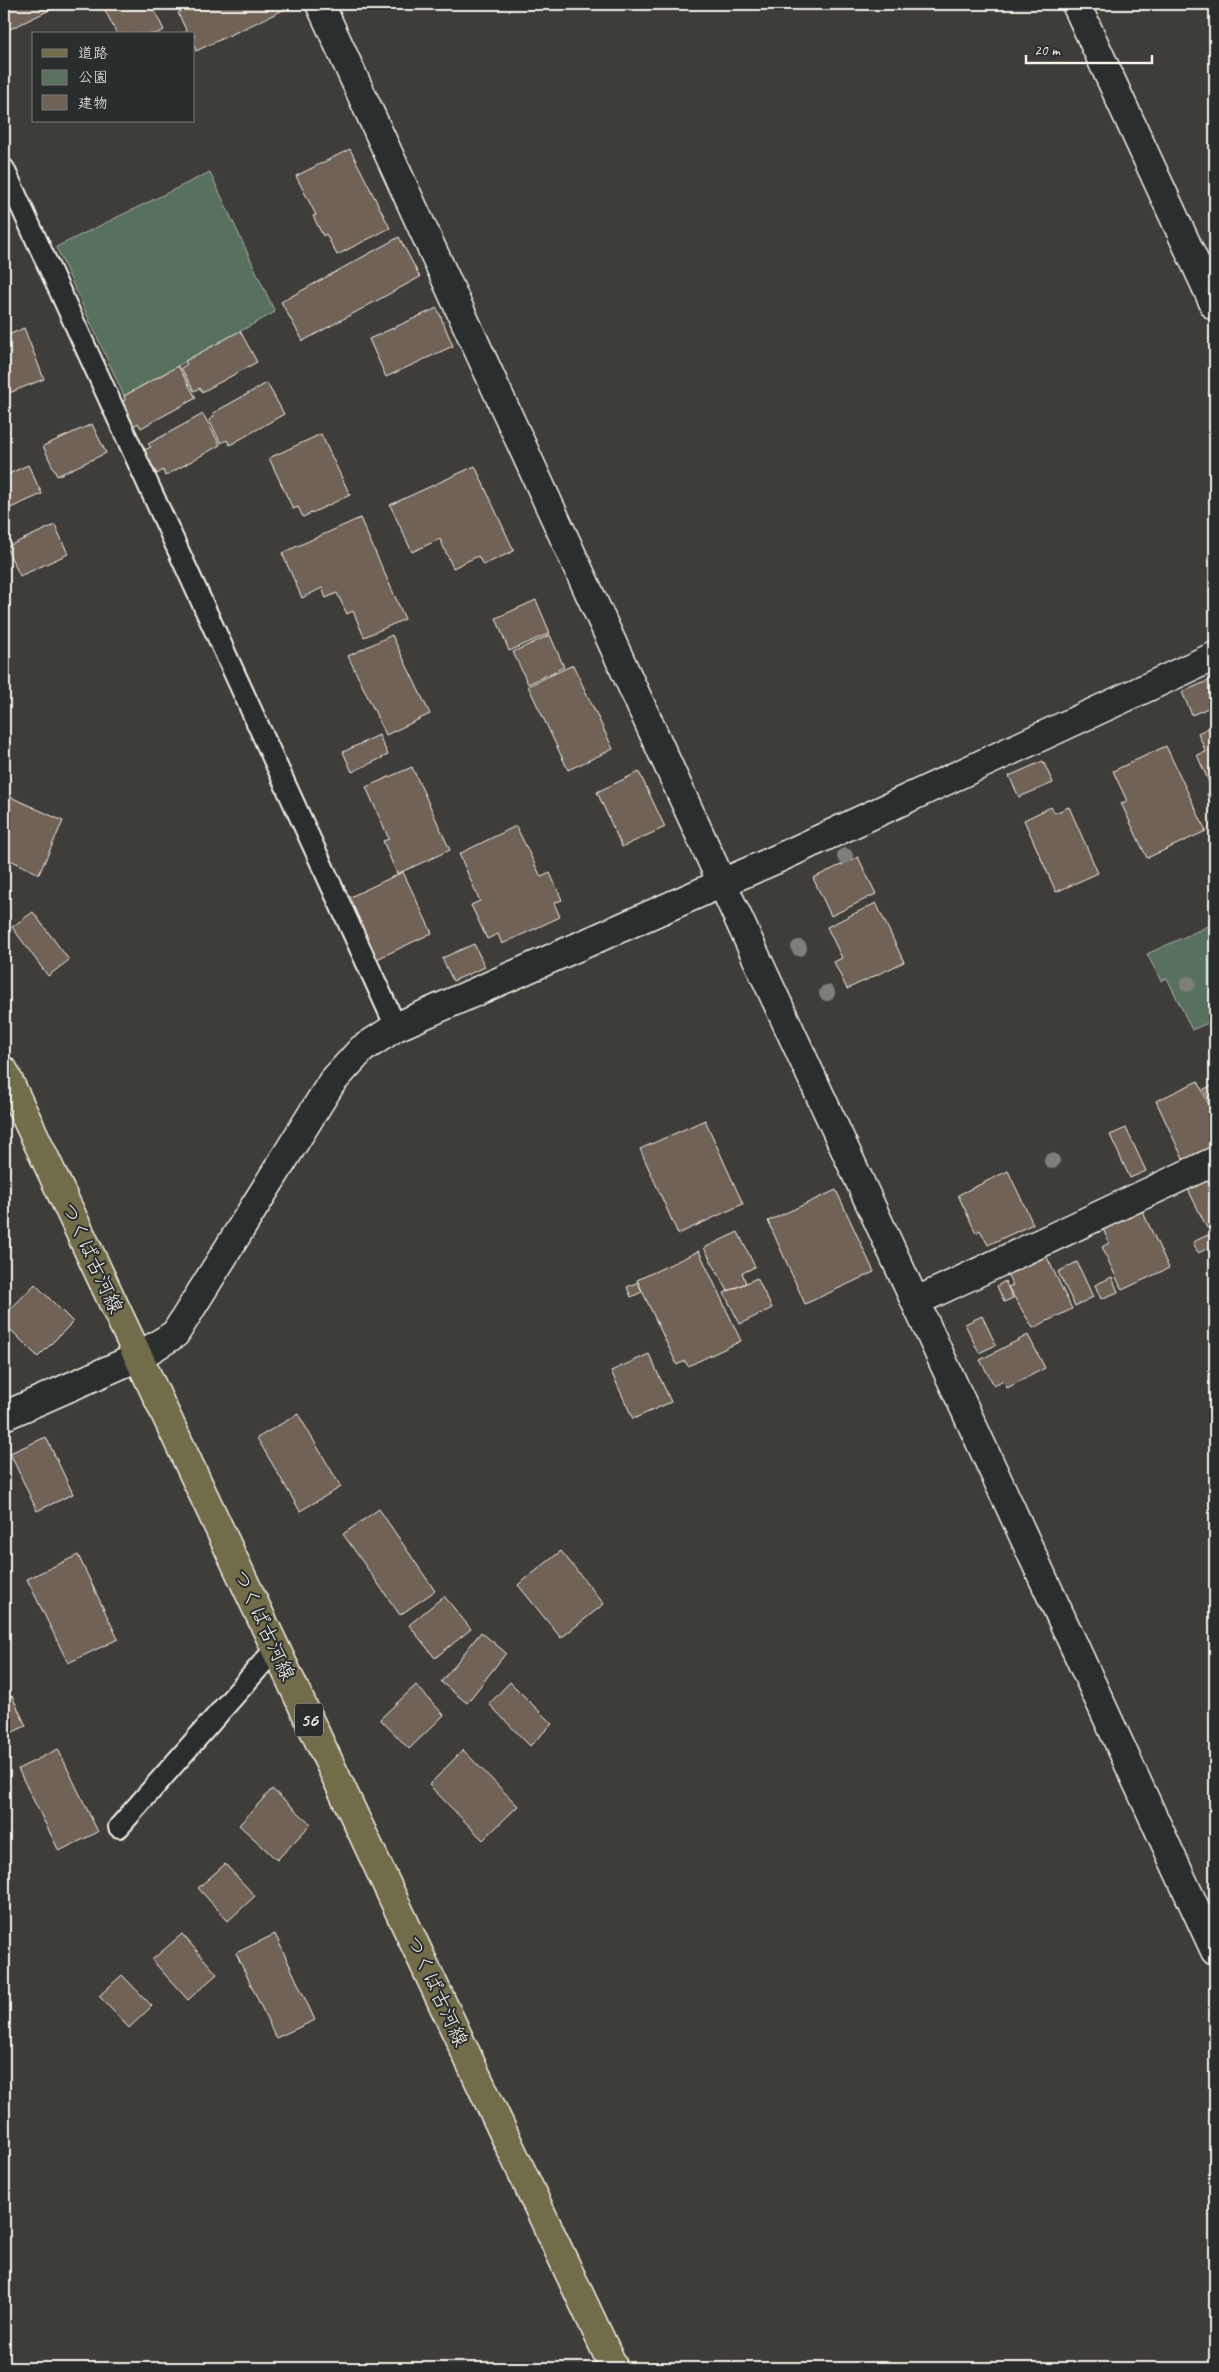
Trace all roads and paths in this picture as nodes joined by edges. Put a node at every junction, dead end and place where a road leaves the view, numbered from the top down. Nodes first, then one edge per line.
1 (320, 4) edge
2 (1076, 4) edge
3 (4, 169) edge
4 (1215, 306) edge
5 (1215, 656) edge
6 (722, 883) junction
7 (396, 1027) junction
8 (4, 1071) edge
9 (1215, 1161) edge
10 (917, 1301) junction
11 (138, 1357) junction
12 (4, 1416) edge
13 (276, 1648) junction
14 (119, 1827) dead end
15 (1215, 1951) edge
16 (614, 2368) edge

1 - 6 street
2 - 4 street
3 - 7 lane
5 - 6 street
6 - 7 street
6 - 10 street
7 - 11 street
8 - 11 main road, つくば古河線 / 56
9 - 10 street
10 - 15 street
11 - 12 street
11 - 13 main road, つくば古河線 / 56
13 - 14 lane
13 - 16 main road, つくば古河線 / 56

